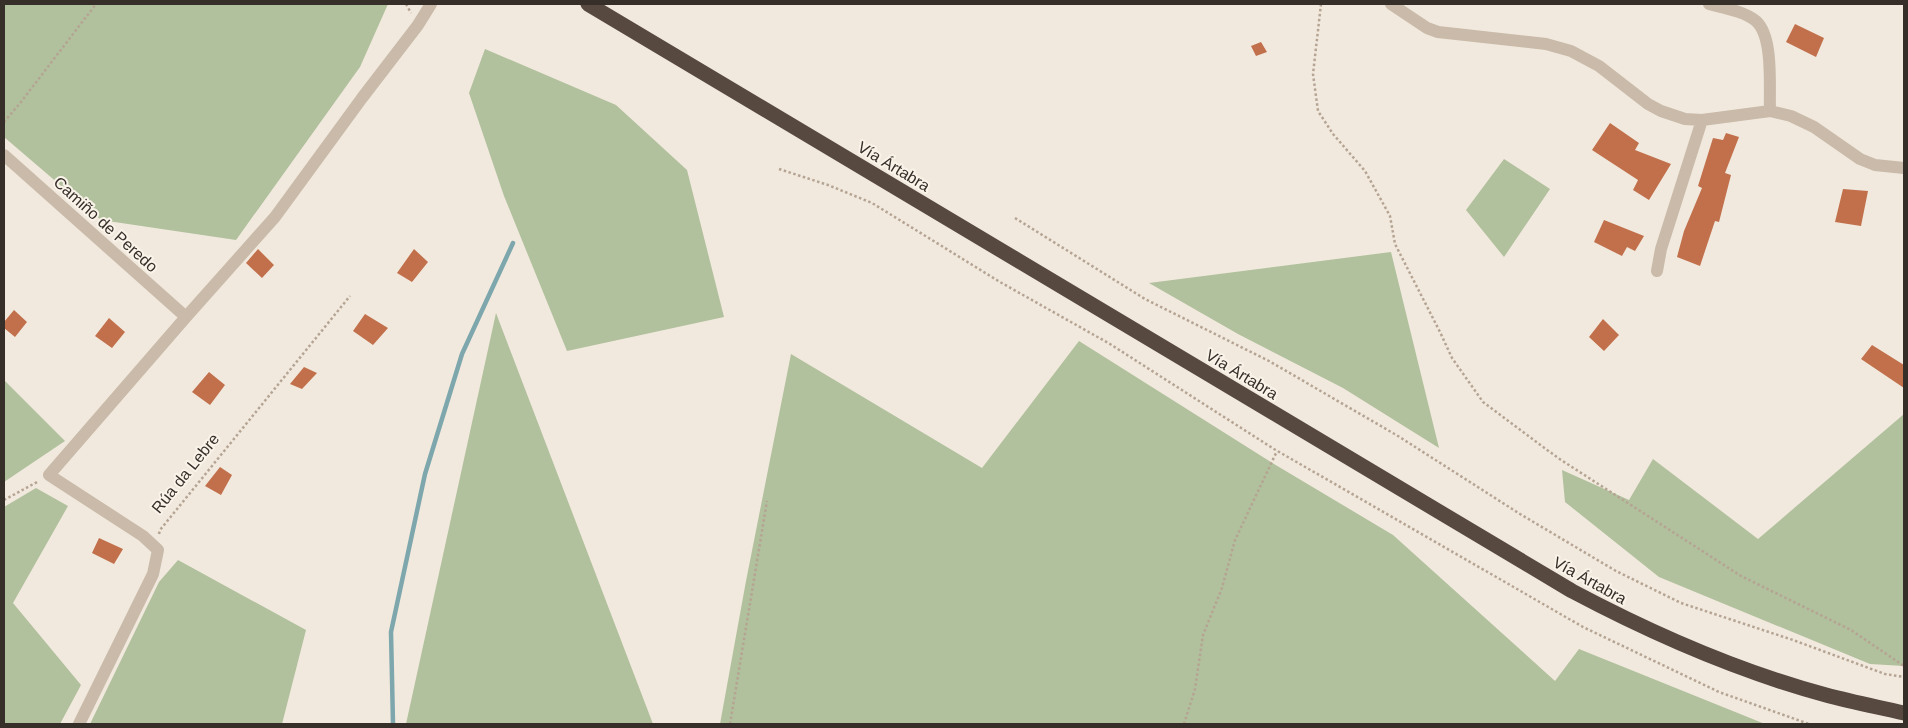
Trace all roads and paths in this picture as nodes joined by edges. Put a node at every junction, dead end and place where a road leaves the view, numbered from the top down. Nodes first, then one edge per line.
1 (96, 4) edge
2 (431, 4) edge
3 (588, 4) edge
4 (1321, 4) edge
5 (1391, 4) edge
6 (1709, 4) edge
7 (1770, 111) junction
8 (1702, 120) junction
9 (4, 122) edge
10 (4, 155) edge
11 (1904, 168) edge
12 (779, 169) dead end
13 (1015, 218) dead end
14 (1657, 272) dead end
15 (350, 296) dead end
16 (186, 317) junction
17 (1277, 451) junction
18 (49, 475) junction
19 (4, 500) edge
20 (767, 501) dead end
21 (158, 550) junction
22 (1904, 666) edge
23 (1904, 677) edge
24 (1904, 713) edge
25 (79, 724) edge
26 (730, 724) edge
27 (1184, 724) edge
28 (1809, 724) edge

1 - 9 path
2 - 16 street
3 - 24 highway, Vía Ártabra
4 - 22 path
5 - 8 street
6 - 7 street
7 - 8 street
7 - 11 street
8 - 14 street
10 - 16 street, Camiño de Peredo
12 - 17 path
13 - 23 path
15 - 21 path, Rúa da Lebre
16 - 18 street
17 - 27 path
17 - 28 path
18 - 19 path
18 - 21 street
20 - 26 path
21 - 25 street

